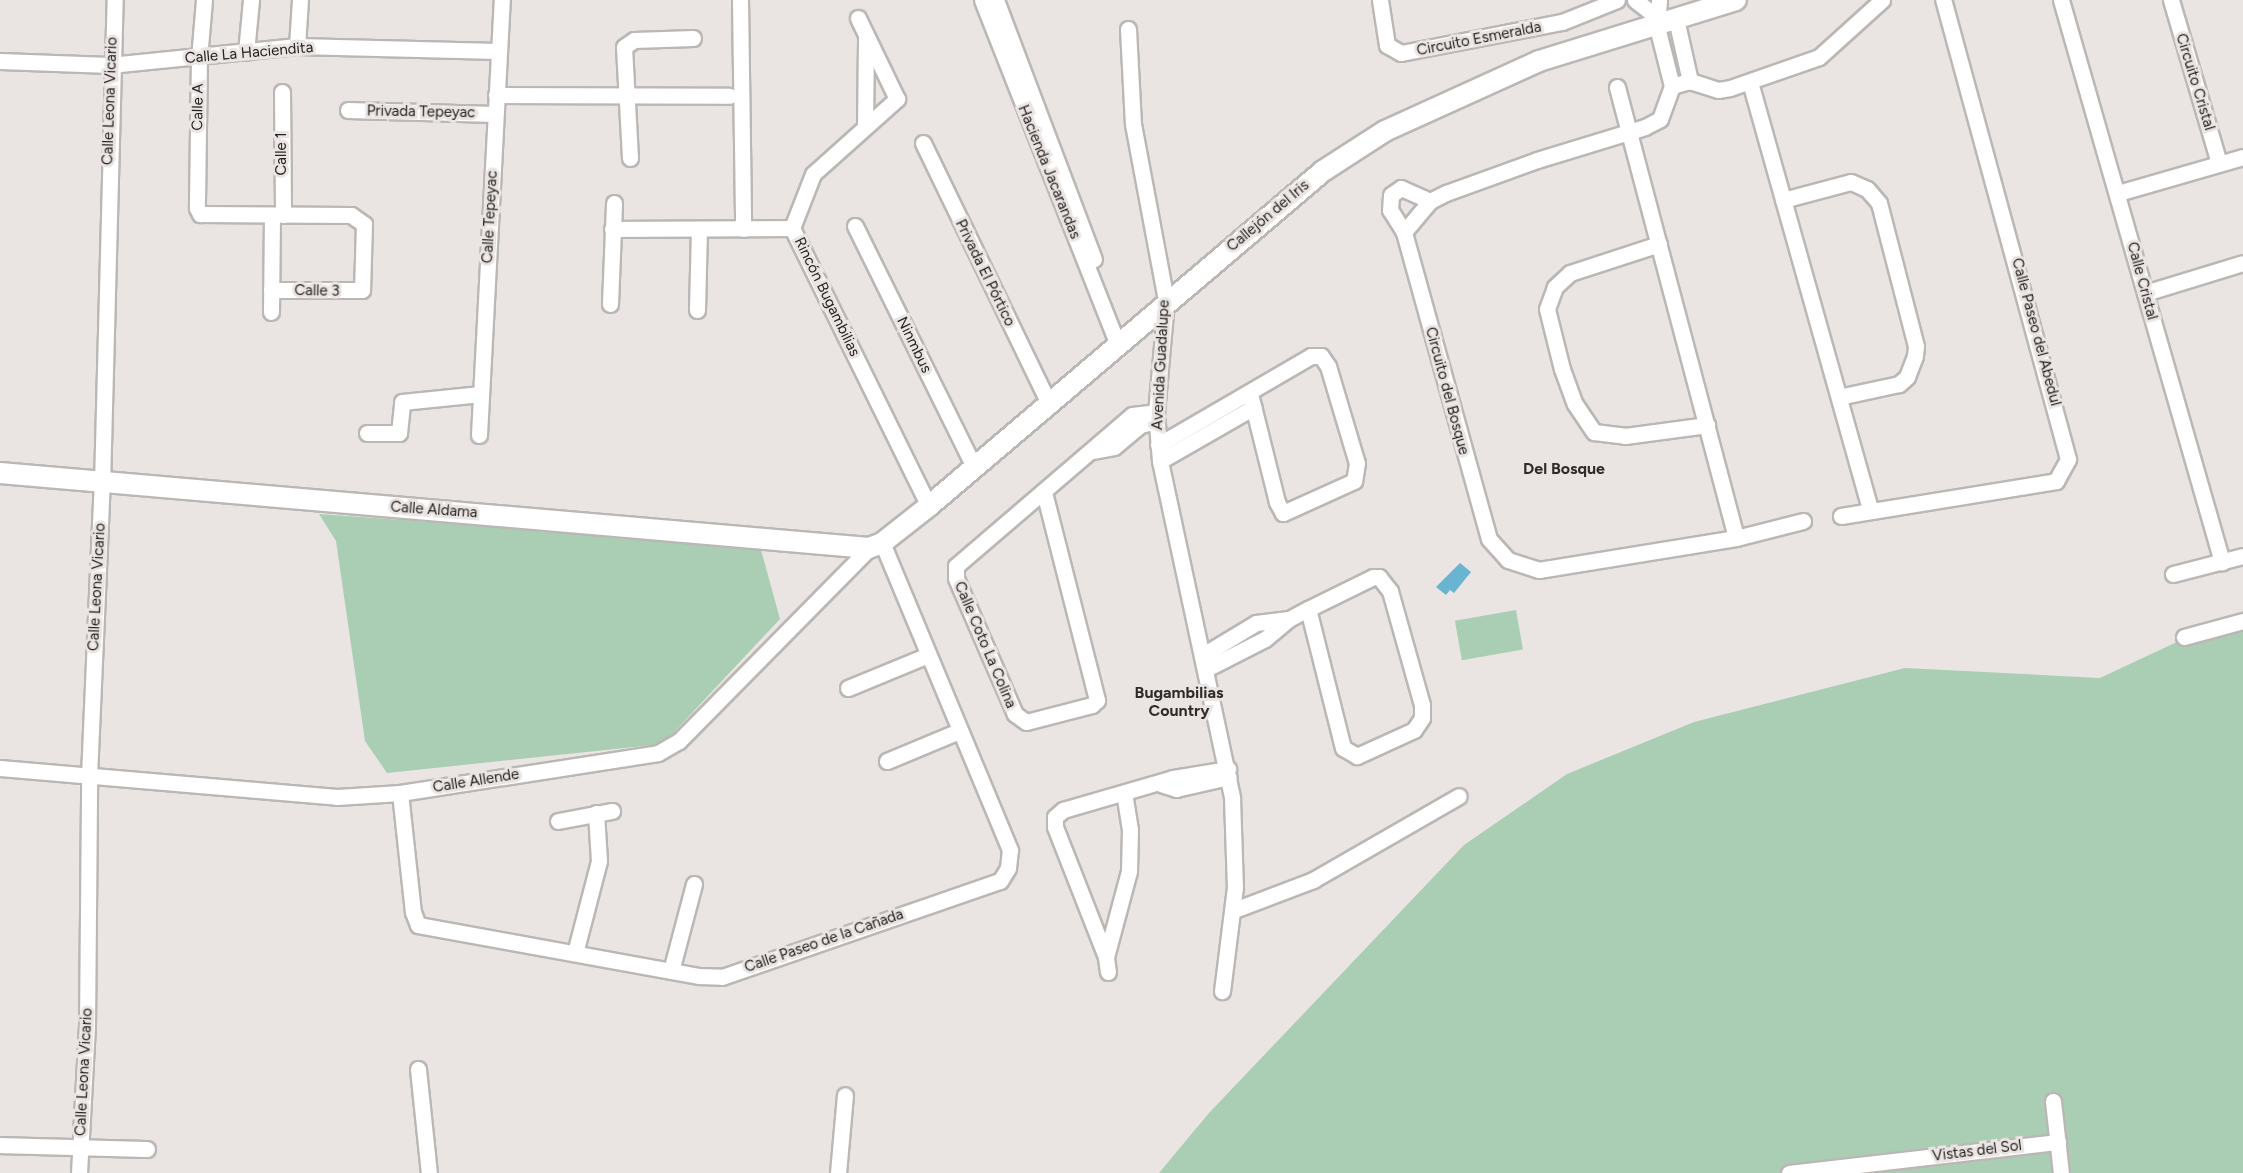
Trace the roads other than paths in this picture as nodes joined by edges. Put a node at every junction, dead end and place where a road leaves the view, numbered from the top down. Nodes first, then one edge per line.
1 (115, 0) edge
2 (204, 0) edge
3 (251, 0) edge
4 (300, 0) edge
5 (502, 0) edge
6 (740, 0) edge
7 (981, 0) edge
8 (996, 0) edge
9 (1380, 0) edge
10 (1617, 0) edge
11 (1635, 0) edge
12 (1659, 0) edge
13 (1736, 0) edge
14 (1882, 0) edge
15 (1943, 0) edge
16 (2061, 0) edge
17 (2171, 0) edge
18 (858, 18) dead end
19 (1666, 21) junction
20 (1128, 29) dead end
21 (866, 36) junction
22 (693, 38) dead end
23 (297, 45) junction
24 (498, 51) junction
25 (246, 52) junction
26 (199, 58) junction
27 (0, 61) edge
28 (110, 65) junction
29 (1017, 74) junction
30 (1690, 81) junction
31 (1750, 82) junction
32 (1672, 86) junction
33 (1617, 87) dead end
34 (282, 92) dead end
35 (496, 95) junction
36 (729, 96) dead end
37 (627, 97) junction
38 (348, 110) dead end
39 (495, 114) junction
40 (865, 125) junction
41 (1630, 132) junction
42 (922, 144) dead end
43 (2243, 157) edge
44 (630, 158) dead end
45 (2220, 164) junction
46 (2118, 193) junction
47 (1783, 200) junction
48 (1430, 201) junction
49 (614, 203) dead end
50 (278, 215) junction
51 (855, 226) dead end
52 (792, 228) junction
53 (612, 229) junction
54 (699, 229) junction
55 (743, 229) junction
56 (1404, 232) junction
57 (1659, 244) junction
58 (2243, 263) edge
59 (271, 290) junction
60 (2145, 293) junction
61 (1166, 301) junction
62 (610, 304) dead end
63 (698, 310) dead end
64 (271, 312) dead end
65 (1121, 340) junction
66 (481, 394) junction
67 (1839, 397) junction
68 (1252, 401) junction
69 (1048, 402) junction
70 (1156, 416) junction
71 (1707, 425) junction
72 (367, 433) dead end
73 (479, 435) dead end
74 (1158, 445) junction
75 (1160, 460) junction
76 (973, 465) junction
77 (0, 473) edge
78 (102, 484) junction
79 (1044, 492) junction
80 (929, 506) junction
81 (1870, 510) junction
82 (1840, 516) dead end
83 (1803, 521) dead end
84 (1736, 538) junction
85 (875, 546) junction
86 (2243, 556) edge
87 (2222, 562) junction
88 (2173, 574) dead end
89 (1308, 609) junction
90 (2243, 621) edge
91 (2184, 637) dead end
92 (928, 655) junction
93 (1204, 662) junction
94 (848, 688) dead end
95 (959, 731) junction
96 (886, 762) dead end
97 (0, 768) edge
98 (1228, 773) junction
99 (89, 776) junction
100 (400, 793) junction
101 (1124, 793) junction
102 (1459, 796) dead end
103 (612, 811) dead end
104 (596, 813) junction
105 (558, 821) dead end
106 (694, 884) dead end
107 (1234, 910) junction
108 (575, 953) junction
109 (671, 971) junction
110 (1222, 991) dead end
111 (418, 1069) dead end
112 (845, 1095) dead end
113 (2053, 1101) dead end
114 (2058, 1142) junction
115 (0, 1145) edge
116 (80, 1148) junction
117 (147, 1149) dead end
118 (1911, 1166) edge
119 (79, 1173) edge
120 (429, 1173) edge
121 (838, 1173) edge
122 (1789, 1173) edge
123 (2061, 1173) edge

1 - 28 street, Calle Leona Vicario
2 - 26 street, Calle A
3 - 25 street
4 - 23 street
5 - 24 street, Calle Tepeyac
6 - 55 street
7 - 29 street, Hacienda Jacarandas
8 - 29 street, Hacienda Jacarandas
9 - 10 street, Circuito Esmeralda
11 - 19 street
12 - 19 street
13 - 19 street, Callejón del Iris
14 - 31 street
15 - 81 street, Calle Paseo del Abedul
16 - 46 street, Calle Cristal
17 - 45 street, Circuito Cristal
18 - 21 street, Rincón Bugambilias
19 - 30 street
19 - 32 street
19 - 61 street, Callejón del Iris
20 - 61 street, Avenida Guadalupe
21 - 40 street
21 - 40 street, Rincón Bugambilias
22 - 37 street
23 - 24 street, Calle La Haciendita
23 - 25 street, Calle La Haciendita
24 - 35 street, Calle Tepeyac
25 - 26 street, Calle La Haciendita
26 - 28 street, Calle La Haciendita
26 - 50 street, Calle A
27 - 28 street, Calle La Haciendita
28 - 78 street, Calle Leona Vicario
29 - 65 street, Hacienda Jacarandas
30 - 31 street
30 - 32 street
31 - 47 street
32 - 41 street
33 - 41 street
34 - 50 street, Calle 1
35 - 37 street
35 - 39 street, Calle Tepeyac
36 - 37 street
37 - 44 street
38 - 39 street, Privada Tepeyac
39 - 66 street, Calle Tepeyac
40 - 52 street, Rincón Bugambilias
41 - 48 street
41 - 57 street
42 - 69 street, Privada El Pórtico
43 - 45 street
45 - 46 street
46 - 60 street, Calle Cristal
47 - 67 street
47 - 67 street
48 - 56 street
48 - 56 street, Circuito del Bosque
49 - 53 street
50 - 59 street
50 - 59 street, Calle 3
51 - 76 street, Ninmbus
52 - 55 street
52 - 80 street, Rincón Bugambilias
53 - 54 street
53 - 62 street
54 - 55 street
54 - 63 street
56 - 84 street, Circuito del Bosque
57 - 71 street
57 - 71 street
58 - 60 street
59 - 64 street
60 - 87 street, Calle Cristal
61 - 65 street, Callejón del Iris
61 - 70 street, Avenida Guadalupe
65 - 69 street, Callejón del Iris
66 - 72 street
66 - 73 street, Calle Tepeyac
67 - 81 street
68 - 68 street
68 - 74 street
68 - 75 street
69 - 76 street, Callejón del Iris
70 - 74 street, Avenida Guadalupe
70 - 79 street, Calle Coto La Colina
71 - 84 street
74 - 75 street, Avenida Guadalupe
75 - 93 street, Avenida Guadalupe
76 - 80 street, Callejón del Iris
77 - 78 street, Calle Aldama
78 - 85 street, Calle Aldama
78 - 99 street, Calle Leona Vicario
79 - 79 street, Calle Coto La Colina
80 - 85 street, Callejón del Iris
81 - 82 street, Calle Paseo del Abedul
83 - 84 street, Circuito del Bosque
85 - 92 street, Calle Paseo de la Cañada
85 - 100 street, Calle Allende
86 - 87 street
87 - 88 street
89 - 89 street
89 - 93 street
90 - 91 street
92 - 94 street
92 - 95 street, Calle Paseo de la Cañada
93 - 98 street, Avenida Guadalupe
95 - 96 street
95 - 109 street, Calle Paseo de la Cañada
97 - 99 street, Calle Allende
98 - 101 street
98 - 107 street, Avenida Guadalupe
99 - 100 street, Calle Allende
99 - 116 street, Calle Leona Vicario
100 - 108 street, Calle Paseo de la Cañada
101 - 101 street
102 - 107 street
103 - 104 street
104 - 105 street
104 - 108 street
106 - 109 street
107 - 110 street, Avenida Guadalupe
108 - 109 street, Calle Paseo de la Cañada
111 - 120 street
112 - 121 street
113 - 114 street
114 - 118 street, Vistas del Sol
114 - 123 street
115 - 116 street
116 - 117 street
116 - 119 street, Calle Leona Vicario
118 - 122 street, Vistas del Sol

